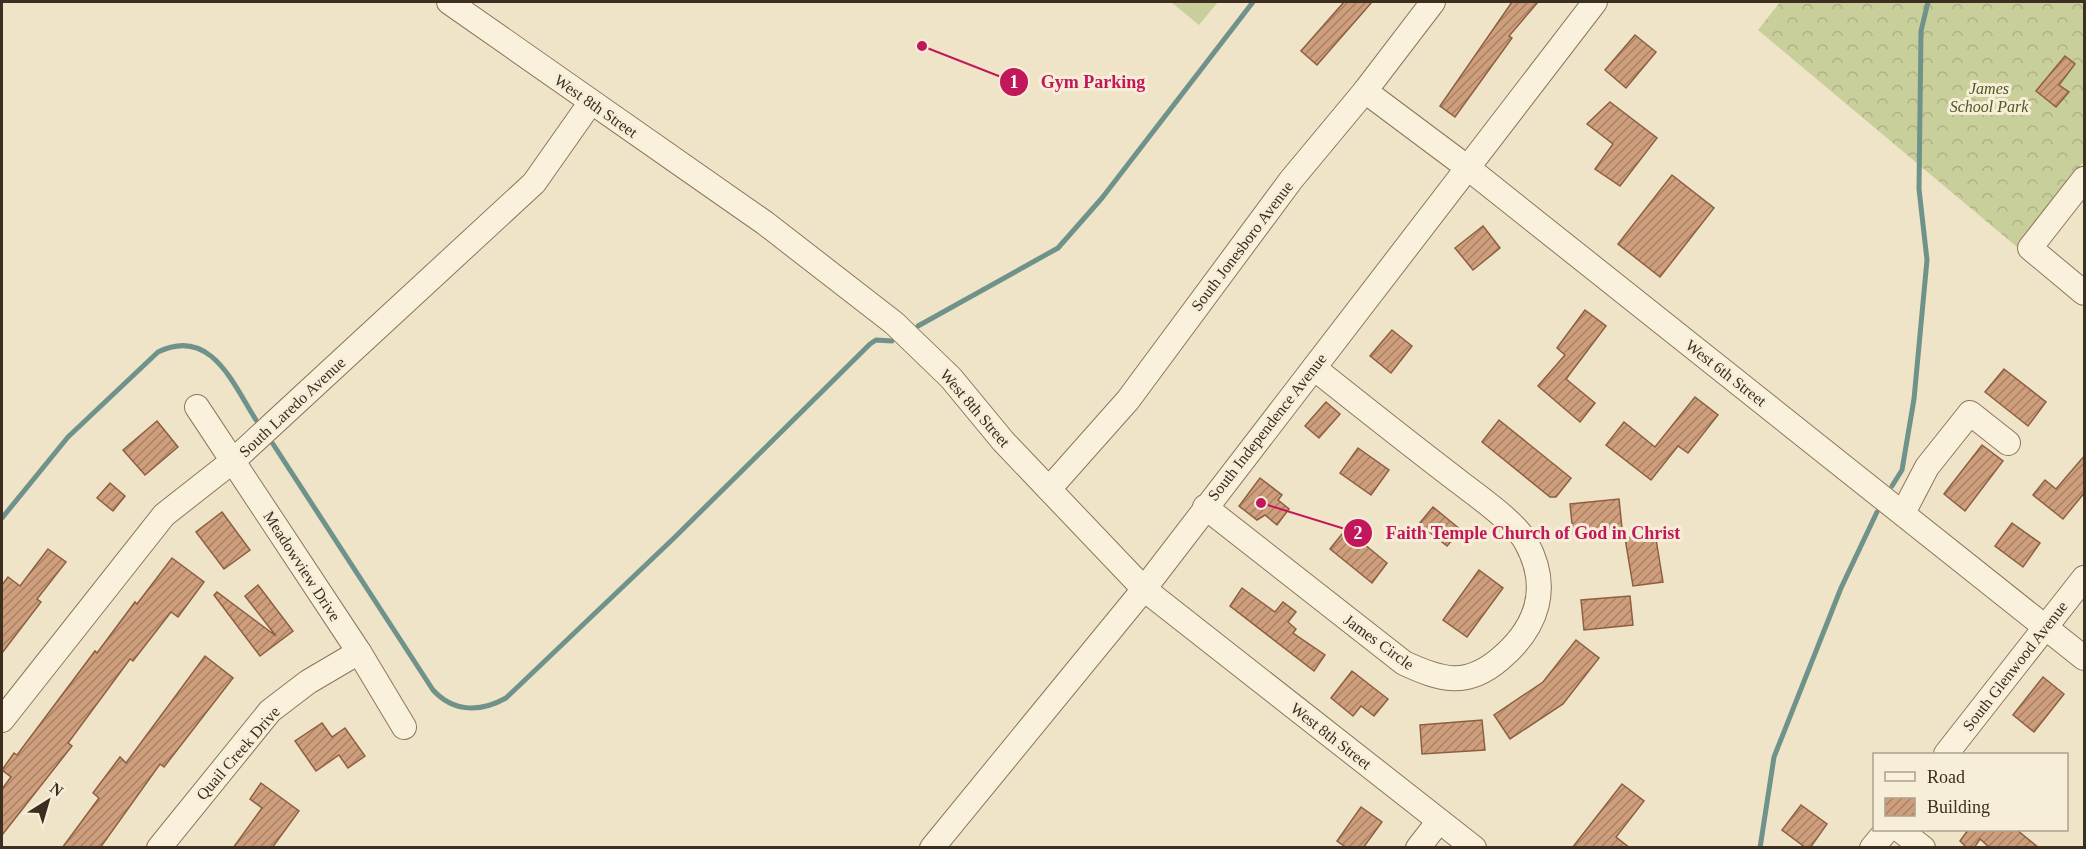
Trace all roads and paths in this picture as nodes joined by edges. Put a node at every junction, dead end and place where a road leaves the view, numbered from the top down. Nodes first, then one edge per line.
1 (449, 2) edge
2 (1433, 2) edge
3 (1595, 2) edge
4 (1365, 91) junction
5 (591, 102) junction
6 (1468, 168) junction
7 (2085, 179) edge
8 (2085, 293) edge
9 (1314, 368) junction
10 (197, 407) dead end
11 (2008, 443) dead end
12 (234, 460) junction
13 (1049, 489) junction
14 (1205, 507) junction
15 (1903, 513) junction
16 (2085, 578) edge
17 (1144, 589) junction
18 (2046, 627) junction
19 (358, 652) junction
20 (2085, 658) edge
21 (2, 720) edge
22 (404, 727) dead end
23 (1947, 753) edge
24 (1439, 821) junction
25 (1886, 831) edge
26 (1901, 831) edge
27 (159, 848) edge
28 (932, 848) edge
29 (1418, 848) edge
30 (1474, 848) edge
31 (1872, 848) edge
32 (1923, 848) edge

1 - 5 street, West 8th Street
2 - 4 street, South Jonesboro Avenue
3 - 6 street, South Independence Avenue
4 - 6 street, West 6th Street
4 - 13 street, South Jonesboro Avenue
5 - 12 street, South Laredo Avenue
5 - 13 street, West 8th Street
6 - 9 street, South Independence Avenue
6 - 15 street, West 6th Street
7 - 8 street
9 - 14 street, South Independence Avenue
9 - 14 street, James Circle
10 - 12 street, Meadowview Drive
11 - 15 street
12 - 19 street, Meadowview Drive
12 - 21 street, South Laredo Avenue
13 - 17 street, West 8th Street
14 - 17 street, South Independence Avenue
15 - 18 street, West 6th Street
16 - 18 street, South Glenwood Avenue
17 - 24 street, West 8th Street
17 - 28 street, South Independence Avenue
18 - 20 street, West 6th Street
18 - 23 street, South Glenwood Avenue
19 - 22 street, Meadowview Drive
19 - 27 street, Quail Creek Drive
24 - 29 street
24 - 30 street, West 8th Street
25 - 31 street
26 - 32 street

